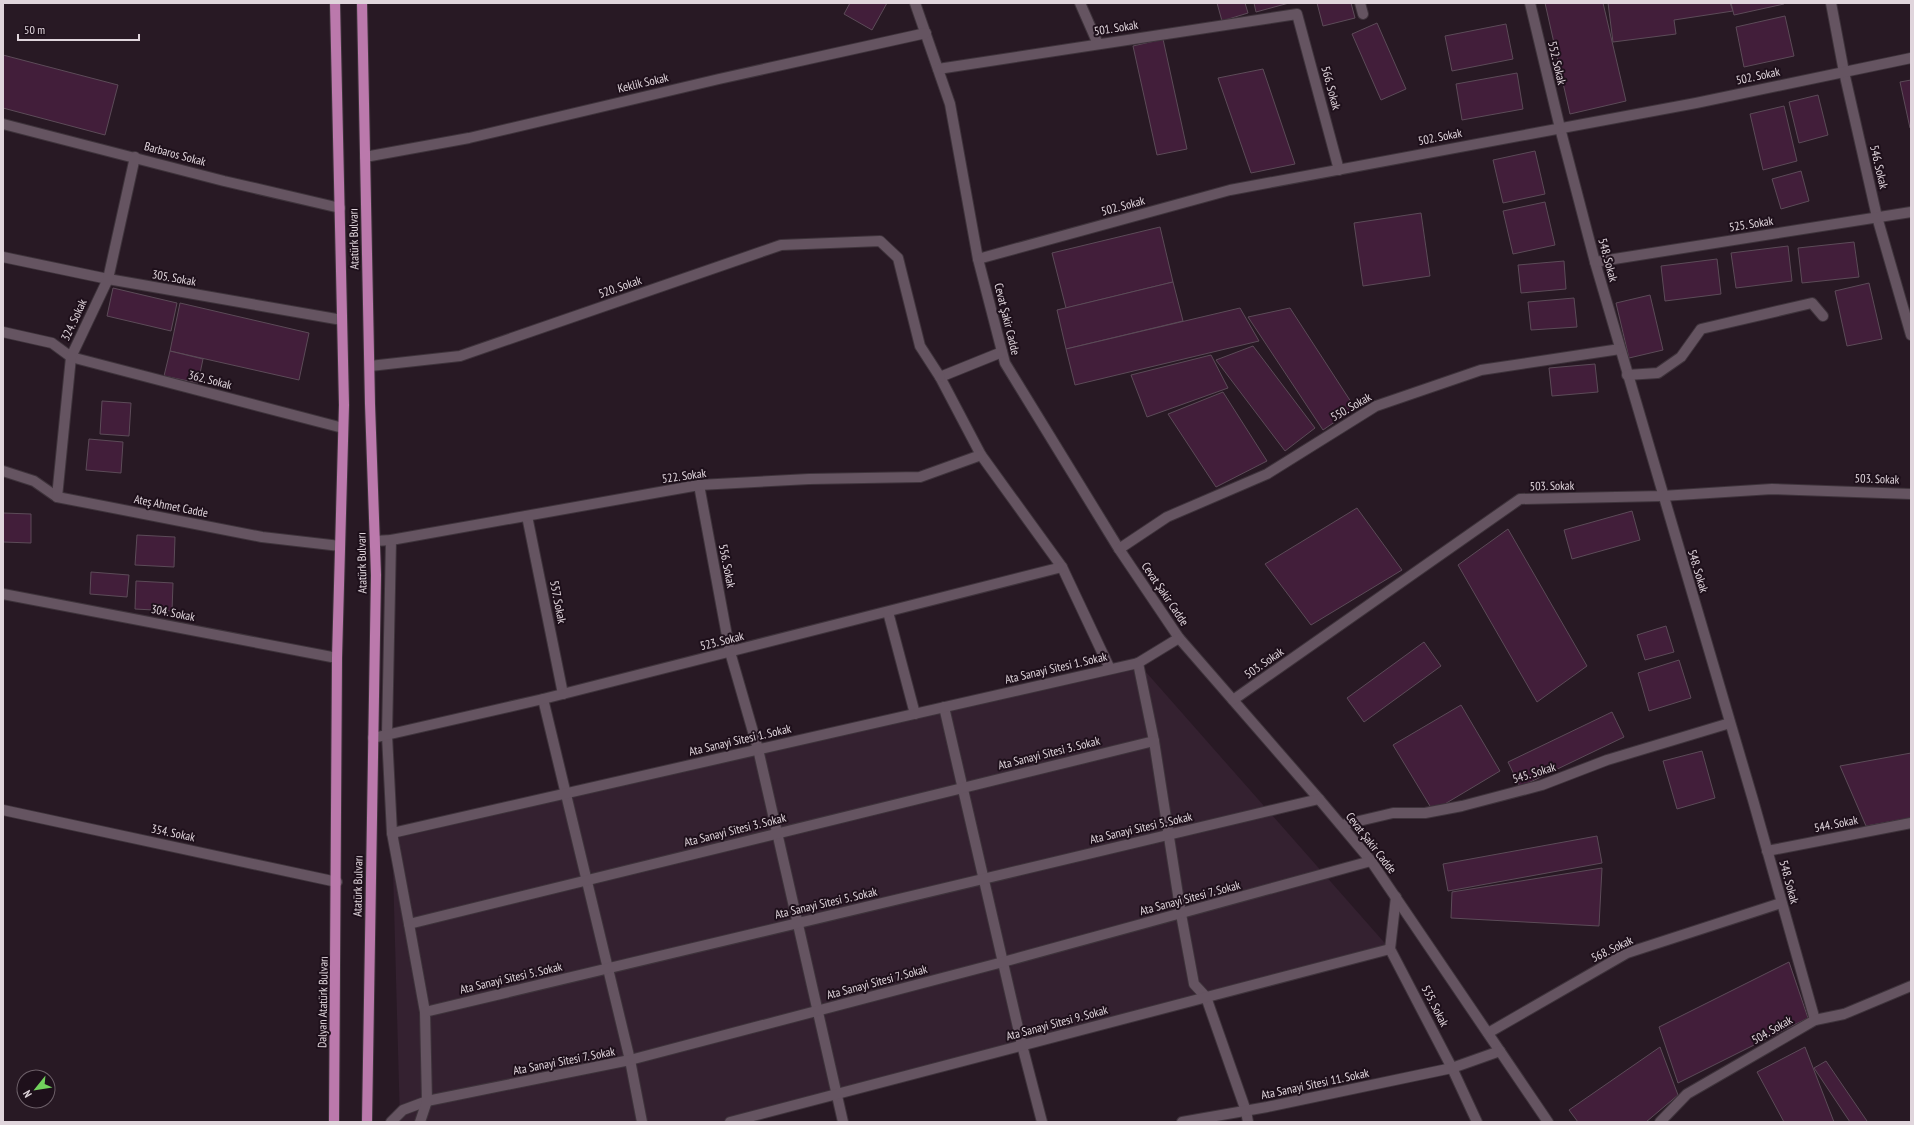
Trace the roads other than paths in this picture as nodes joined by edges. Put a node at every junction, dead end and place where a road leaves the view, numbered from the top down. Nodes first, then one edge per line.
1 (336, 3) edge
2 (362, 3) edge
3 (915, 3) edge
4 (1080, 3) edge
5 (1360, 3) edge
6 (1530, 3) edge
7 (1832, 3) edge
8 (1297, 14) joint
9 (1363, 14) dead end
10 (926, 33) junction
11 (1098, 44) junction
12 (1911, 58) edge
13 (938, 69) junction
14 (1844, 72) junction
15 (3, 124) edge
16 (1560, 128) junction
17 (135, 157) junction
18 (365, 157) junction
19 (1339, 170) junction
20 (340, 208) junction
21 (1911, 212) edge
22 (1877, 217) junction
23 (3, 257) edge
24 (978, 259) junction
25 (1595, 262) junction
26 (108, 280) junction
27 (1823, 316) dead end
28 (342, 320) junction
29 (3, 332) edge
30 (1911, 335) edge
31 (1620, 348) junction
32 (1002, 352) junction
33 (71, 357) junction
34 (370, 366) junction
35 (1627, 375) junction
36 (940, 376) junction
37 (343, 428) junction
38 (981, 455) junction
39 (3, 471) edge
40 (699, 485) junction
41 (1911, 494) edge
42 (1662, 496) junction
43 (57, 497) junction
44 (527, 516) junction
45 (391, 540) junction
46 (375, 541) junction
47 (340, 546) junction
48 (1119, 549) junction
49 (1062, 567) junction
50 (3, 594) edge
51 (888, 612) junction
52 (1179, 638) junction
53 (730, 652) junction
54 (337, 658) junction
55 (1138, 663) junction
56 (1110, 669) junction
57 (563, 694) junction
58 (543, 699) junction
59 (1233, 700) junction
60 (944, 707) junction
61 (915, 714) junction
62 (1730, 723) junction
63 (387, 735) junction
64 (373, 738) junction
65 (1154, 740) junction
66 (758, 749) junction
67 (962, 788) junction
68 (565, 794) junction
69 (1319, 799) junction
70 (3, 810) edge
71 (1911, 822) edge
72 (1342, 825) junction
73 (392, 833) junction
74 (778, 833) junction
75 (1169, 835) junction
76 (1767, 850) junction
77 (1371, 861) junction
78 (983, 879) junction
79 (586, 880) junction
80 (337, 882) junction
81 (1396, 897) junction
82 (1781, 903) junction
83 (1181, 914) junction
84 (798, 923) junction
85 (409, 924) junction
86 (1390, 948) junction
87 (1003, 962) junction
88 (607, 969) junction
89 (1911, 986) edge
90 (1206, 997) junction
91 (425, 1012) junction
92 (818, 1012) junction
93 (1815, 1020) junction
94 (1488, 1033) junction
95 (1022, 1045) junction
96 (1500, 1052) junction
97 (630, 1060) junction
98 (1452, 1068) junction
99 (836, 1094) junction
100 (427, 1101) junction
101 (1246, 1111) junction
102 (334, 1122) edge
103 (367, 1122) edge
104 (390, 1122) edge
105 (420, 1122) edge
106 (642, 1122) edge
107 (730, 1122) edge
108 (843, 1122) edge
109 (1042, 1122) edge
110 (1182, 1122) edge
111 (1248, 1122) edge
112 (1477, 1122) edge
113 (1548, 1122) edge
114 (1660, 1122) edge

1 - 20 main road, Atatürk Bulvarı
2 - 18 main road, Atatürk Bulvarı
3 - 10 street, Cevat Şakir Cadde
4 - 11 street
5 - 9 street
6 - 16 street, 552. Sokak
7 - 14 street, 546. Sokak
8 - 11 street, 501. Sokak
8 - 19 street, 566. Sokak
10 - 13 street, Cevat Şakir Cadde
10 - 18 street, Keklik Sokak
11 - 13 street, 501. Sokak
12 - 14 street, 502. Sokak
13 - 24 street, Cevat Şakir Cadde
14 - 16 street, 502. Sokak
14 - 22 street, 546. Sokak
15 - 17 street, Barbaros Sokak
16 - 19 street, 502. Sokak
16 - 25 street, 548. Sokak
17 - 20 street, Barbaros Sokak
17 - 26 street, 324. Sokak
18 - 34 main road, Atatürk Bulvarı
19 - 24 street, 502. Sokak
20 - 28 main road, Atatürk Bulvarı
21 - 22 street, 525. Sokak
22 - 25 street, 525. Sokak
22 - 30 street, 546. Sokak
23 - 26 street, 305. Sokak
24 - 32 street, Cevat Şakir Cadde
25 - 31 street, 548. Sokak
26 - 28 street, 305. Sokak
26 - 33 street, 324. Sokak
27 - 35 street
28 - 37 main road, Atatürk Bulvarı
29 - 33 street
31 - 35 street, 548. Sokak
31 - 48 street, 550. Sokak
32 - 36 street
32 - 48 street, Cevat Şakir Cadde
33 - 37 street, 362. Sokak
33 - 43 street, 324. Sokak
34 - 36 street, 520. Sokak
34 - 46 main road, Atatürk Bulvarı
35 - 42 street, 548. Sokak
36 - 38 street
37 - 47 main road, Atatürk Bulvarı
38 - 40 street, 522. Sokak
38 - 49 street
39 - 43 street, Ateş Ahmet Cadde
40 - 44 street, 522. Sokak
40 - 53 street, 556. Sokak
41 - 42 street, 503. Sokak
42 - 59 street, 503. Sokak
42 - 62 street, 548. Sokak
43 - 47 street, Ateş Ahmet Cadde
44 - 45 street, 522. Sokak
44 - 57 street, 557. Sokak
45 - 46 street, 522. Sokak
45 - 63 street
46 - 64 main road, Atatürk Bulvarı
47 - 54 main road, Atatürk Bulvarı
48 - 52 street, Cevat Şakir Cadde
49 - 51 street, 523. Sokak
49 - 56 street
50 - 54 street, 304. Sokak
51 - 53 street, 523. Sokak
51 - 61 street
52 - 55 street, Ata Sanayi Sitesi 1. Sokak
52 - 59 street, Cevat Şakir Cadde
53 - 57 street, 523. Sokak
53 - 66 street, 556. Sokak
54 - 80 main road, Atatürk Bulvarı
55 - 56 street, Ata Sanayi Sitesi 1. Sokak
55 - 65 street
56 - 60 street, Ata Sanayi Sitesi 1. Sokak
57 - 58 street, 523. Sokak
58 - 63 street, 523. Sokak
58 - 68 street
59 - 69 street, Cevat Şakir Cadde
60 - 61 street, Ata Sanayi Sitesi 1. Sokak
60 - 67 street
61 - 66 street, Ata Sanayi Sitesi 1. Sokak
62 - 72 street, 545. Sokak
62 - 76 street, 548. Sokak
63 - 64 street, 523. Sokak
63 - 73 street
64 - 103 main road, Atatürk Bulvarı
65 - 67 street, Ata Sanayi Sitesi 3. Sokak
65 - 75 street
66 - 68 street, Ata Sanayi Sitesi 1. Sokak
66 - 74 street, 556. Sokak
67 - 74 street, Ata Sanayi Sitesi 3. Sokak
67 - 78 street
68 - 73 street, Ata Sanayi Sitesi 1. Sokak
68 - 79 street
69 - 72 street, Cevat Şakir Cadde
69 - 75 street, Ata Sanayi Sitesi 5. Sokak
70 - 80 street, 354. Sokak
71 - 76 street, 544. Sokak
72 - 77 street, Cevat Şakir Cadde
73 - 85 street
74 - 79 street, Ata Sanayi Sitesi 3. Sokak
74 - 84 street, 556. Sokak
75 - 78 street, Ata Sanayi Sitesi 5. Sokak
75 - 83 street
76 - 82 street, 548. Sokak
77 - 81 street, Cevat Şakir Cadde
77 - 83 street, Ata Sanayi Sitesi 7. Sokak
78 - 84 street, Ata Sanayi Sitesi 5. Sokak
78 - 87 street
79 - 85 street, Ata Sanayi Sitesi 3. Sokak
79 - 88 street
80 - 102 main road, Dalyan Atatürk Bulvarı
81 - 86 street
81 - 94 street, Cevat Şakir Cadde
82 - 93 street, 548. Sokak
82 - 94 street, 568. Sokak
83 - 87 street, Ata Sanayi Sitesi 7. Sokak
83 - 90 street
84 - 88 street, Ata Sanayi Sitesi 5. Sokak
84 - 92 street, 556. Sokak
85 - 91 street
86 - 90 street, Ata Sanayi Sitesi 9. Sokak
86 - 98 street, 535. Sokak
87 - 92 street, Ata Sanayi Sitesi 7. Sokak
87 - 95 street
88 - 91 street, Ata Sanayi Sitesi 5. Sokak
88 - 97 street
89 - 93 street, 504. Sokak
90 - 95 street, Ata Sanayi Sitesi 9. Sokak
90 - 101 street
91 - 100 street
92 - 97 street, Ata Sanayi Sitesi 7. Sokak
92 - 99 street, 556. Sokak
93 - 114 street, 504. Sokak
94 - 96 street, Cevat Şakir Cadde
95 - 99 street, Ata Sanayi Sitesi 9. Sokak
95 - 109 street
96 - 98 street, Ata Sanayi Sitesi 11. Sokak
96 - 113 street, Cevat Şakir Cadde
97 - 100 street, Ata Sanayi Sitesi 7. Sokak
97 - 106 street
98 - 101 street, Ata Sanayi Sitesi 11. Sokak
98 - 112 street, 535. Sokak
99 - 107 street, Ata Sanayi Sitesi 9. Sokak
99 - 108 street, 556. Sokak
100 - 104 street, Ata Sanayi Sitesi 7. Sokak
100 - 105 street
101 - 110 street, Ata Sanayi Sitesi 11. Sokak
101 - 111 street

